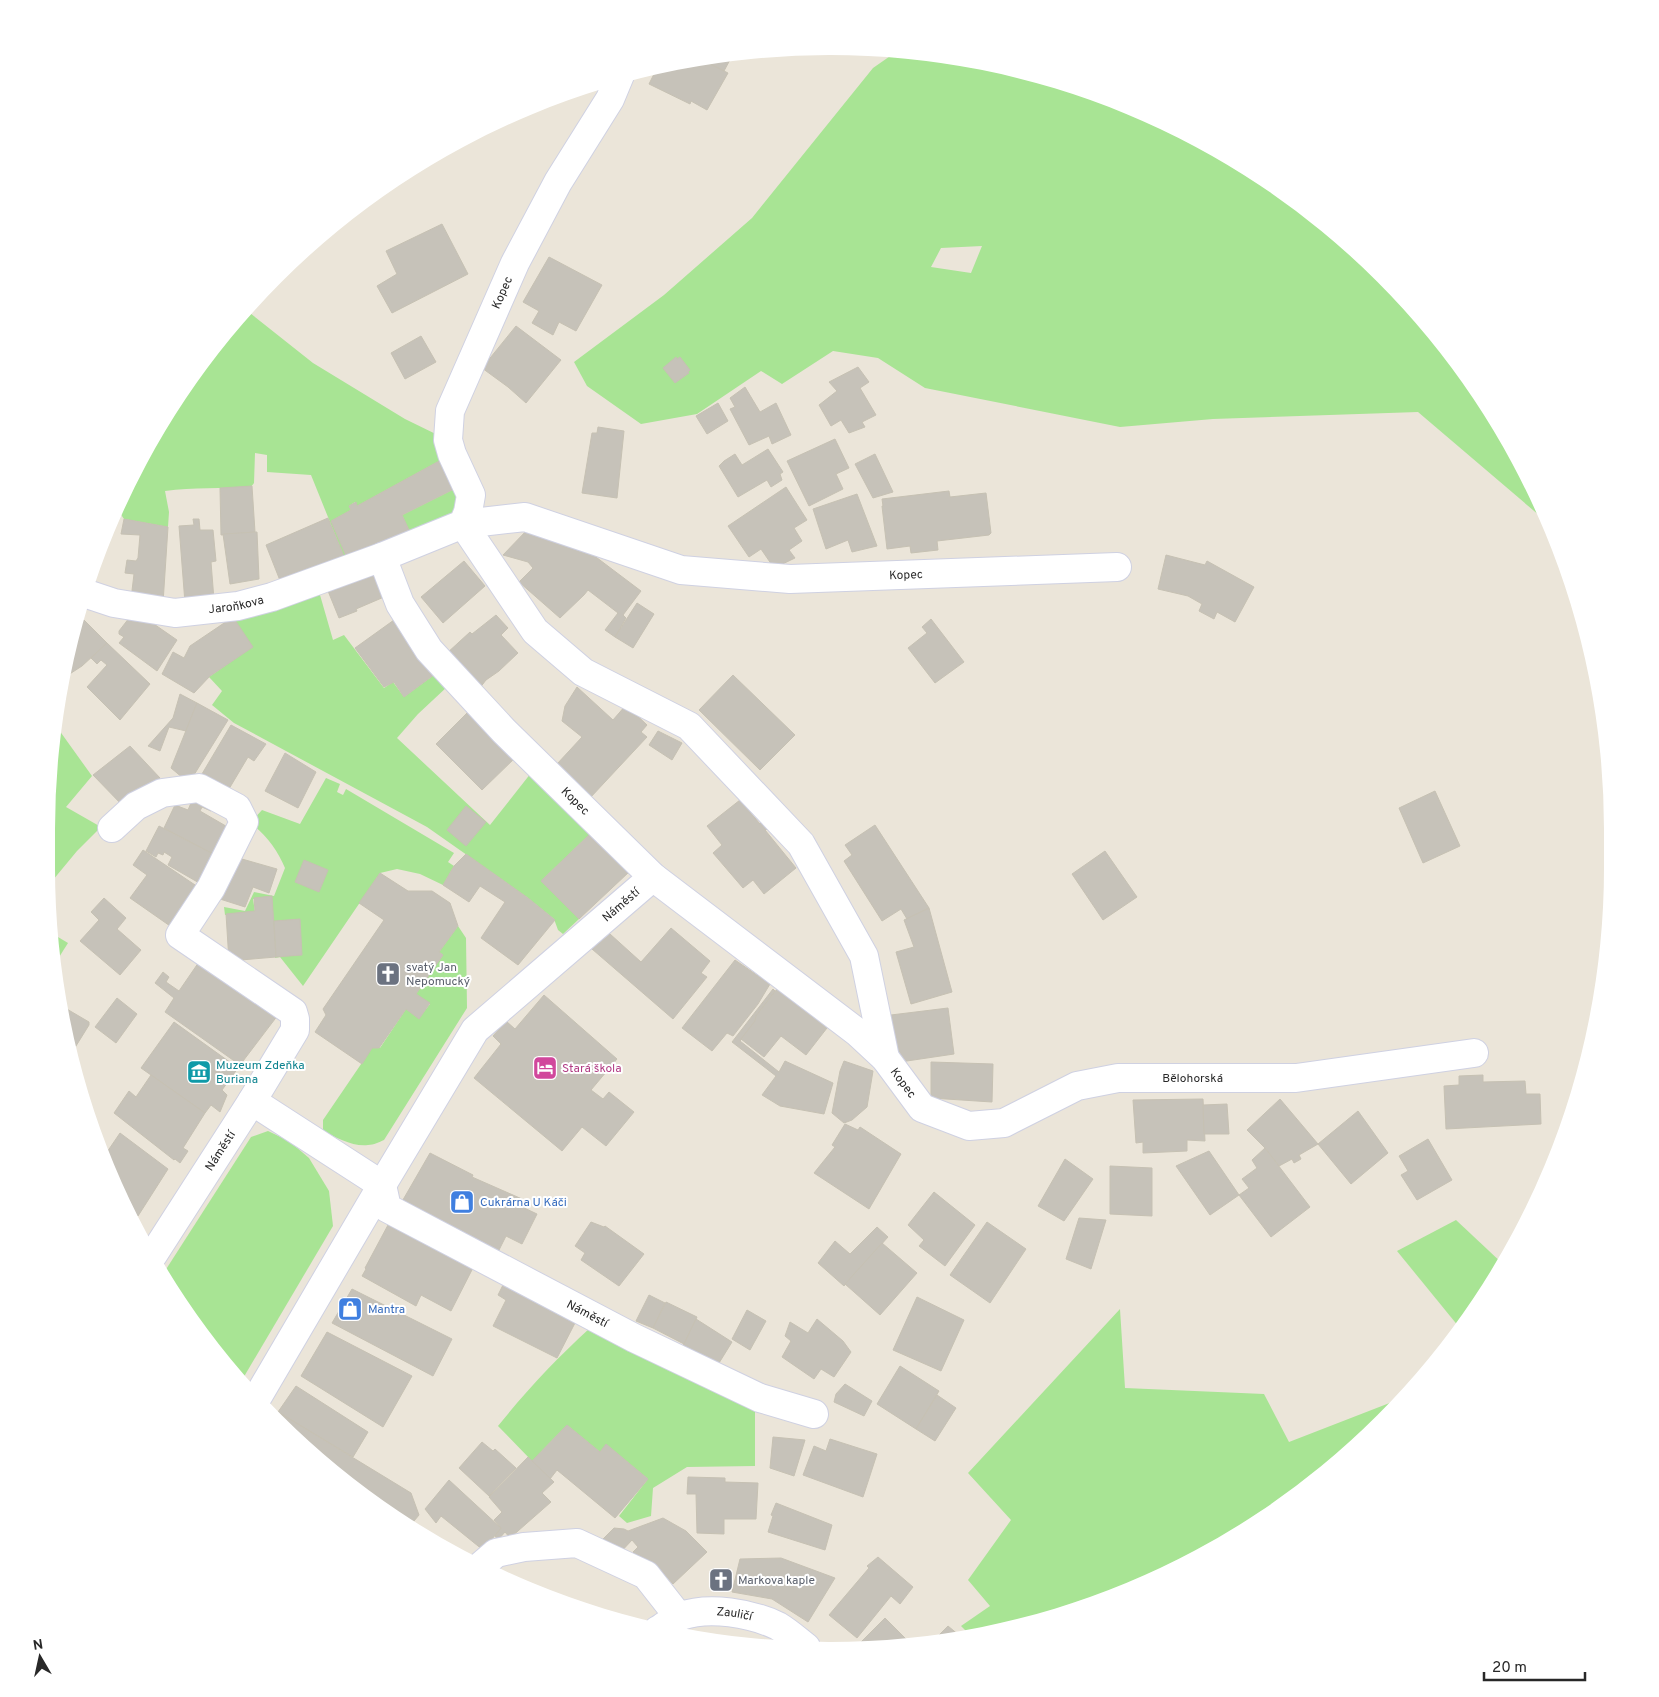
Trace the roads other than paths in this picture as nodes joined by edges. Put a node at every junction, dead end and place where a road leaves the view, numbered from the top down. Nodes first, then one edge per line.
1 (616, 85) edge
2 (463, 524) junction
3 (382, 557) junction
4 (1117, 567) dead end
5 (92, 595) edge
6 (112, 828) dead end
7 (652, 877) junction
8 (1474, 1053) dead end
9 (885, 1058) junction
10 (252, 1101) junction
11 (922, 1108) joint
12 (382, 1185) junction
13 (156, 1250) edge
14 (260, 1392) edge
15 (814, 1414) dead end
16 (487, 1562) edge
17 (668, 1624) edge
18 (798, 1641) edge

1 - 2 street, Kopec
2 - 3 street, Kopec
2 - 4 street, Kopec
2 - 9 street, Kopec
3 - 5 street, Jaroňkova
3 - 7 street, Kopec
6 - 10 street, Náměstí
7 - 9 street, Kopec
7 - 12 street, Náměstí
8 - 11 street, Bělohorská
9 - 11 street, Kopec
10 - 12 street
10 - 13 street, Náměstí
12 - 14 street, Náměstí
12 - 15 street, Náměstí
16 - 17 street
17 - 18 street, Zauličí

